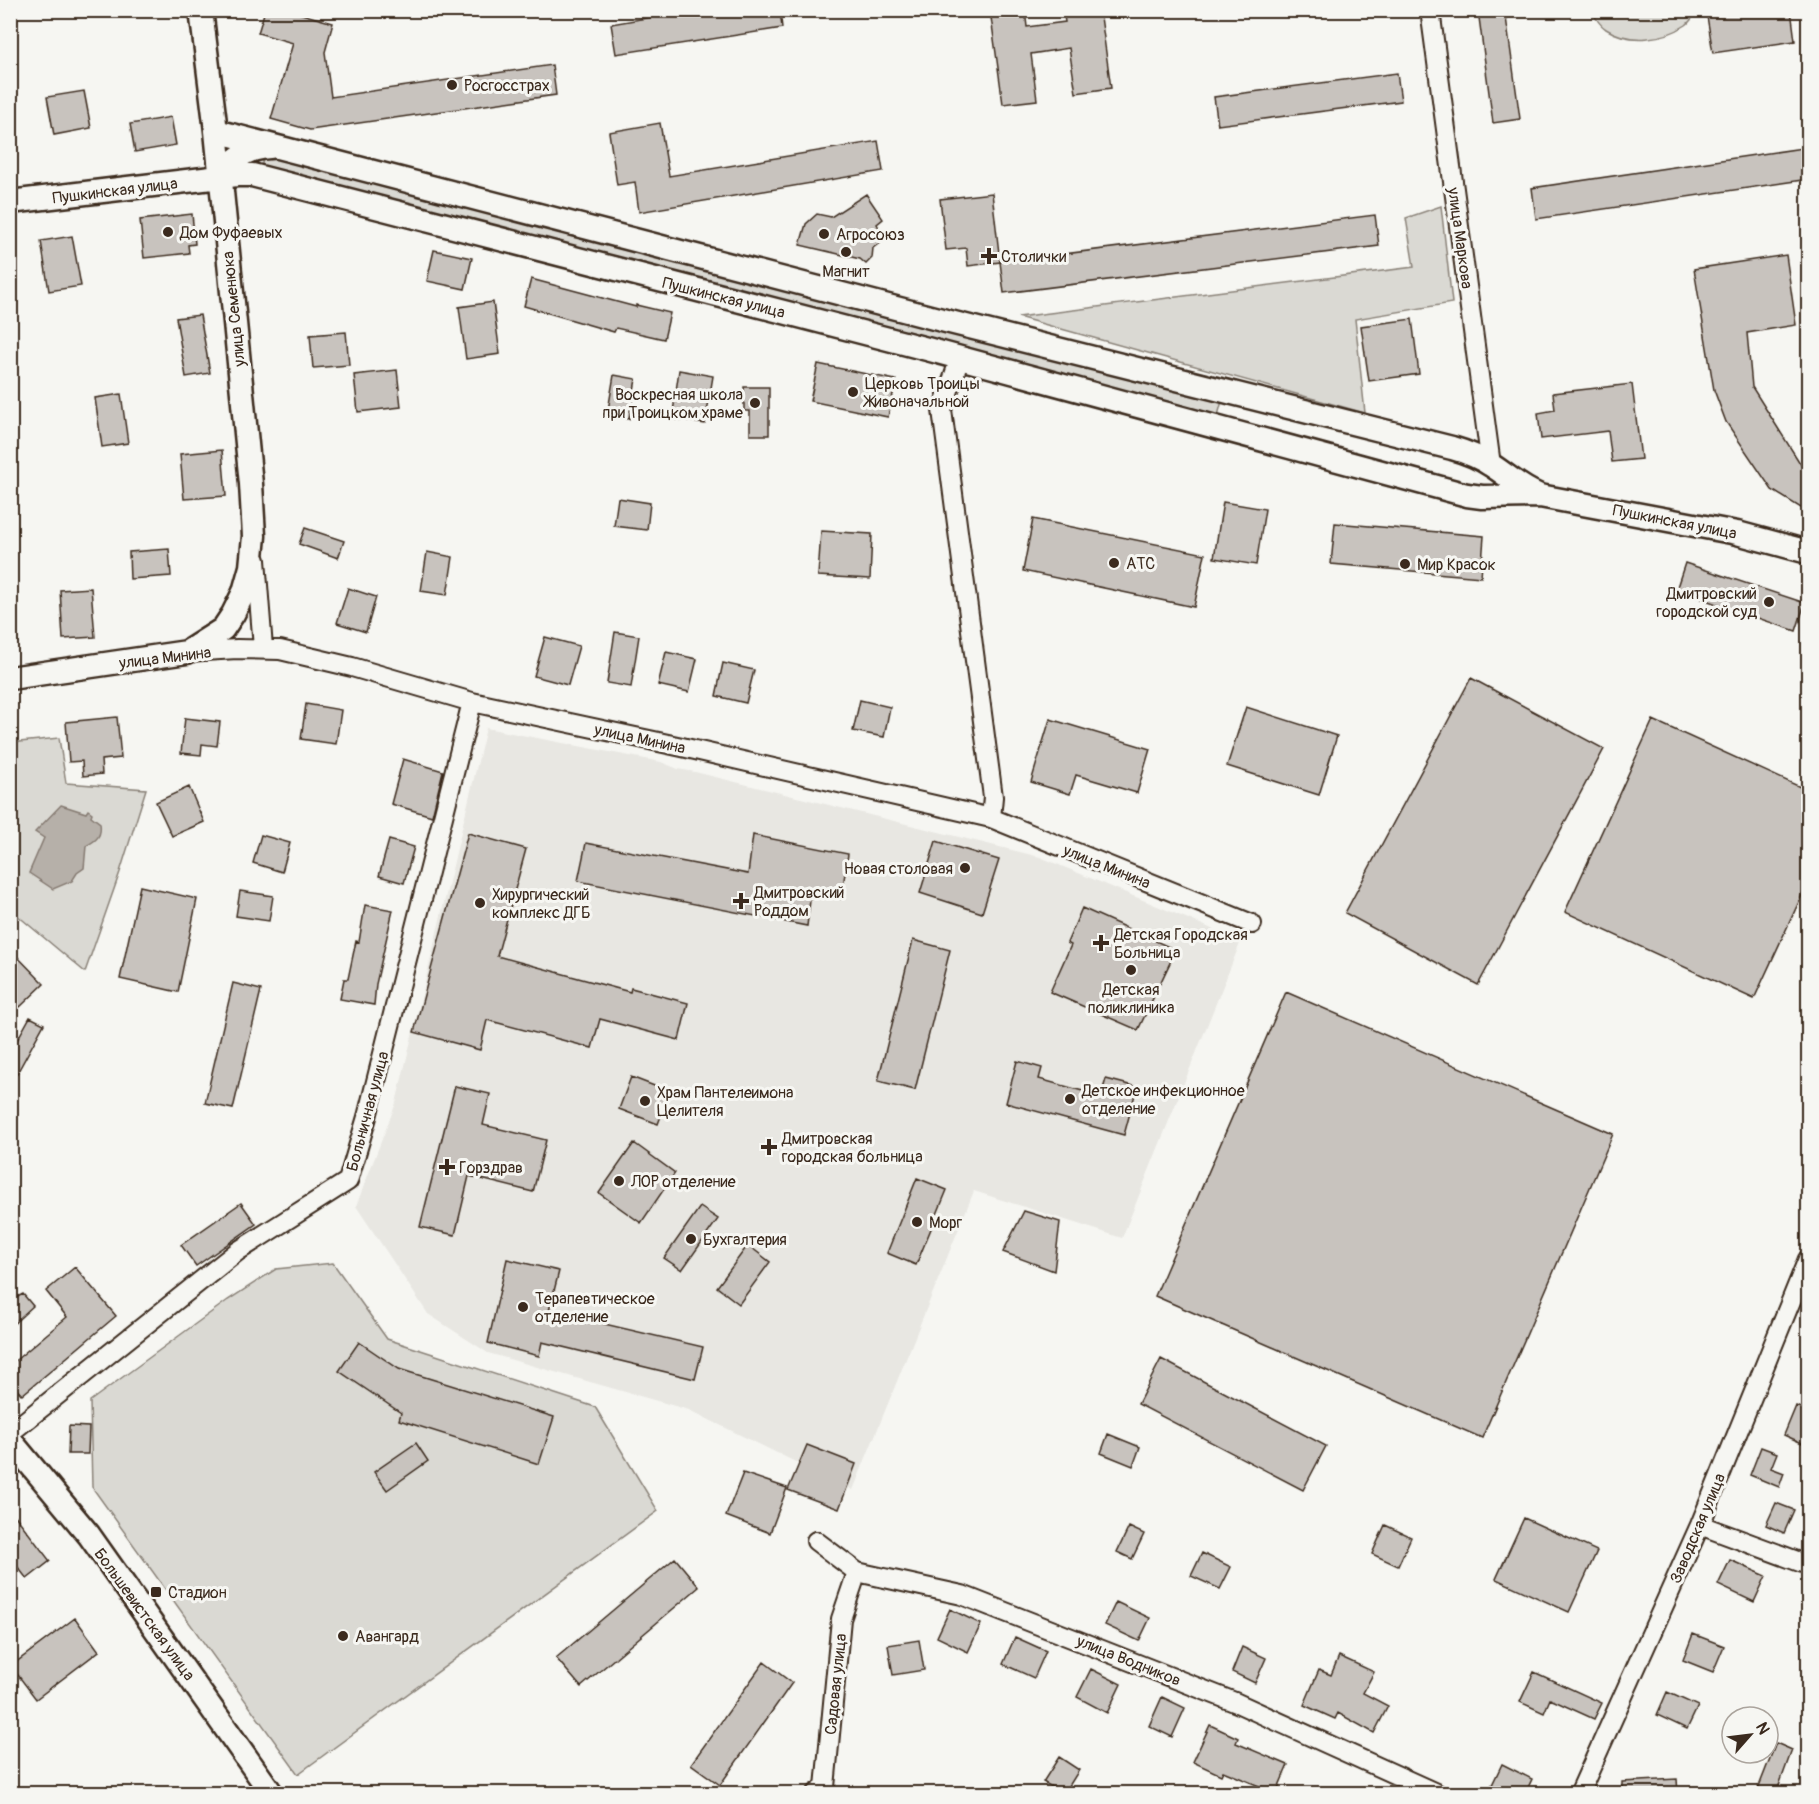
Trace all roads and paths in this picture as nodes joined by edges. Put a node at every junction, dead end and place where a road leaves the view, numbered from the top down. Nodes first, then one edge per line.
1 (201, 10) edge
2 (1430, 10) edge
3 (216, 131) junction
4 (274, 146) junction
5 (220, 177) junction
6 (10, 202) edge
7 (960, 358) junction
8 (1238, 394) junction
9 (1227, 430) junction
10 (1491, 465) junction
11 (1540, 496) junction
12 (1482, 497) junction
13 (254, 536) junction
14 (1809, 552) edge
15 (263, 648) junction
16 (187, 652) junction
17 (10, 678) edge
18 (472, 702) junction
19 (991, 818) junction
20 (1252, 924) dead end
21 (1809, 1259) edge
22 (10, 1433) edge
23 (10, 1440) edge
24 (1700, 1525) junction
25 (816, 1541) dead end
26 (1809, 1565) edge
27 (857, 1572) junction
28 (272, 1794) edge
29 (816, 1794) edge
30 (1438, 1794) edge
31 (1579, 1794) edge

1 - 3 main road, улица Семенюка
2 - 10 street, улица Маркова
3 - 4 main road, Пушкинская улица
3 - 5 main road, улица Семенюка
4 - 5 main road, Пушкинская улица
4 - 8 main road, Пушкинская улица
5 - 6 main road, Пушкинская улица
5 - 7 main road, Пушкинская улица
5 - 13 main road, улица Семенюка
7 - 9 main road, Пушкинская улица
7 - 19 street
8 - 9 main road
8 - 10 main road, Пушкинская улица
9 - 12 main road, Пушкинская улица
10 - 11 main road, Пушкинская улица
10 - 12 main road
11 - 12 main road, Пушкинская улица
11 - 14 main road, Пушкинская улица
13 - 15 street, улица Семенюка
13 - 16 main road, улица Семенюка
15 - 16 street, улица Минина
15 - 18 street, улица Минина
16 - 17 main road, улица Минина
18 - 19 street, улица Минина
18 - 22 street, Больничная улица
19 - 20 street, улица Минина
21 - 24 street, Заводская улица
23 - 28 main road, Большевистская улица
24 - 26 street
24 - 31 street, Заводская улица
25 - 27 street, улица Водников
27 - 29 street, Садовая улица
27 - 30 street, улица Водников

